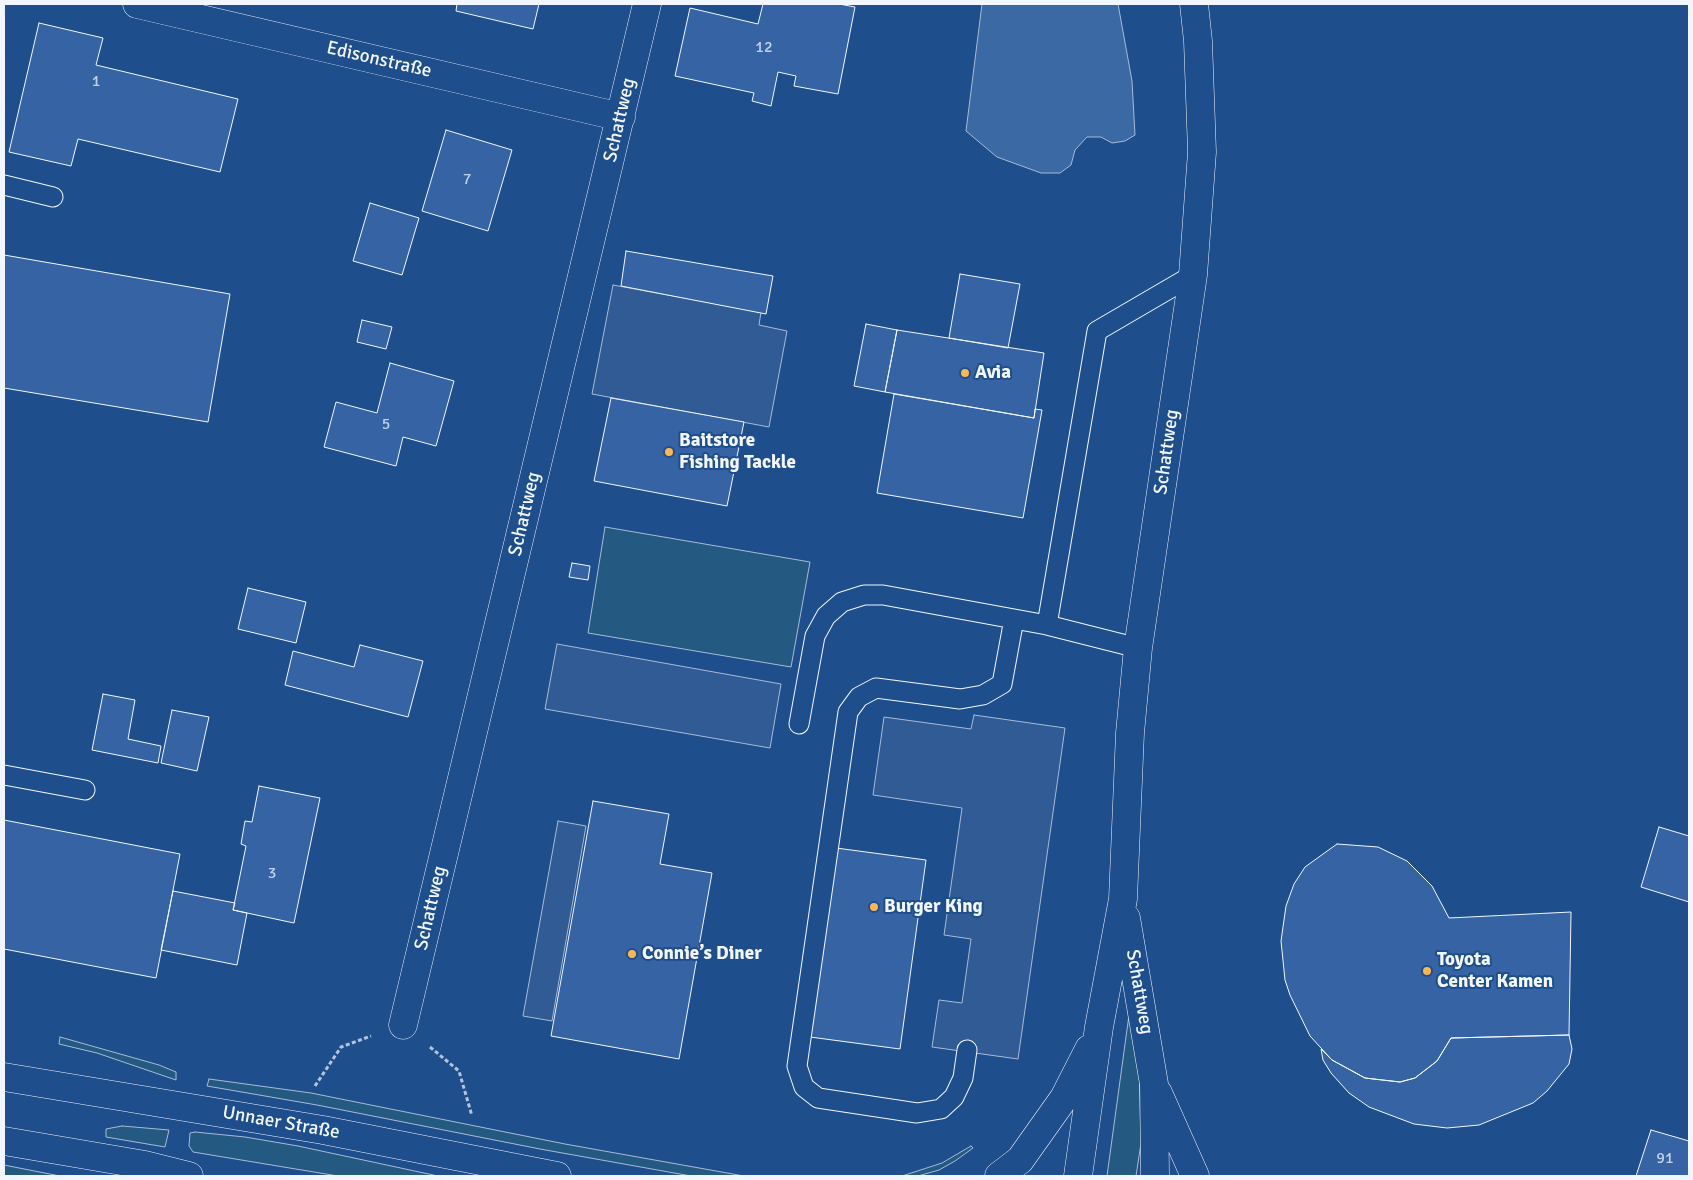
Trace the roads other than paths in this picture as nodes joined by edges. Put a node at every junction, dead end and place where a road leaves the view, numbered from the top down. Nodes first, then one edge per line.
1 (137, 4) edge
2 (646, 4) edge
3 (1194, 4) edge
4 (621, 117) junction
5 (4, 185) edge
6 (53, 197) dead end
7 (1193, 275) junction
8 (1014, 619) junction
9 (1046, 626) junction
10 (1138, 648) junction
11 (799, 724) dead end
12 (4, 775) edge
13 (85, 790) dead end
14 (1123, 899) junction
15 (403, 1025) dead end
16 (1100, 1028) junction
17 (967, 1050) dead end
18 (4, 1077) edge
19 (1154, 1084) junction
20 (4, 1141) edge
21 (189, 1176) edge
22 (557, 1176) edge
23 (998, 1176) edge
24 (1078, 1176) edge
25 (1155, 1176) edge
26 (1195, 1176) edge

1 - 4 street, Edisonstraße
2 - 4 street, Schattweg
3 - 7 street, Schattweg
4 - 15 street, Schattweg
5 - 6 lane
7 - 9 lane
7 - 10 street, Schattweg
8 - 9 lane
8 - 11 lane
8 - 17 lane
9 - 10 lane
10 - 14 street, Schattweg
12 - 13 lane
14 - 16 street, Schattweg
14 - 19 street, Schattweg
16 - 23 street, Schattweg
16 - 24 street, Schattweg
18 - 22 street, Unnaer Straße
19 - 25 street, Schattweg
19 - 26 street, Schattweg
20 - 21 street

